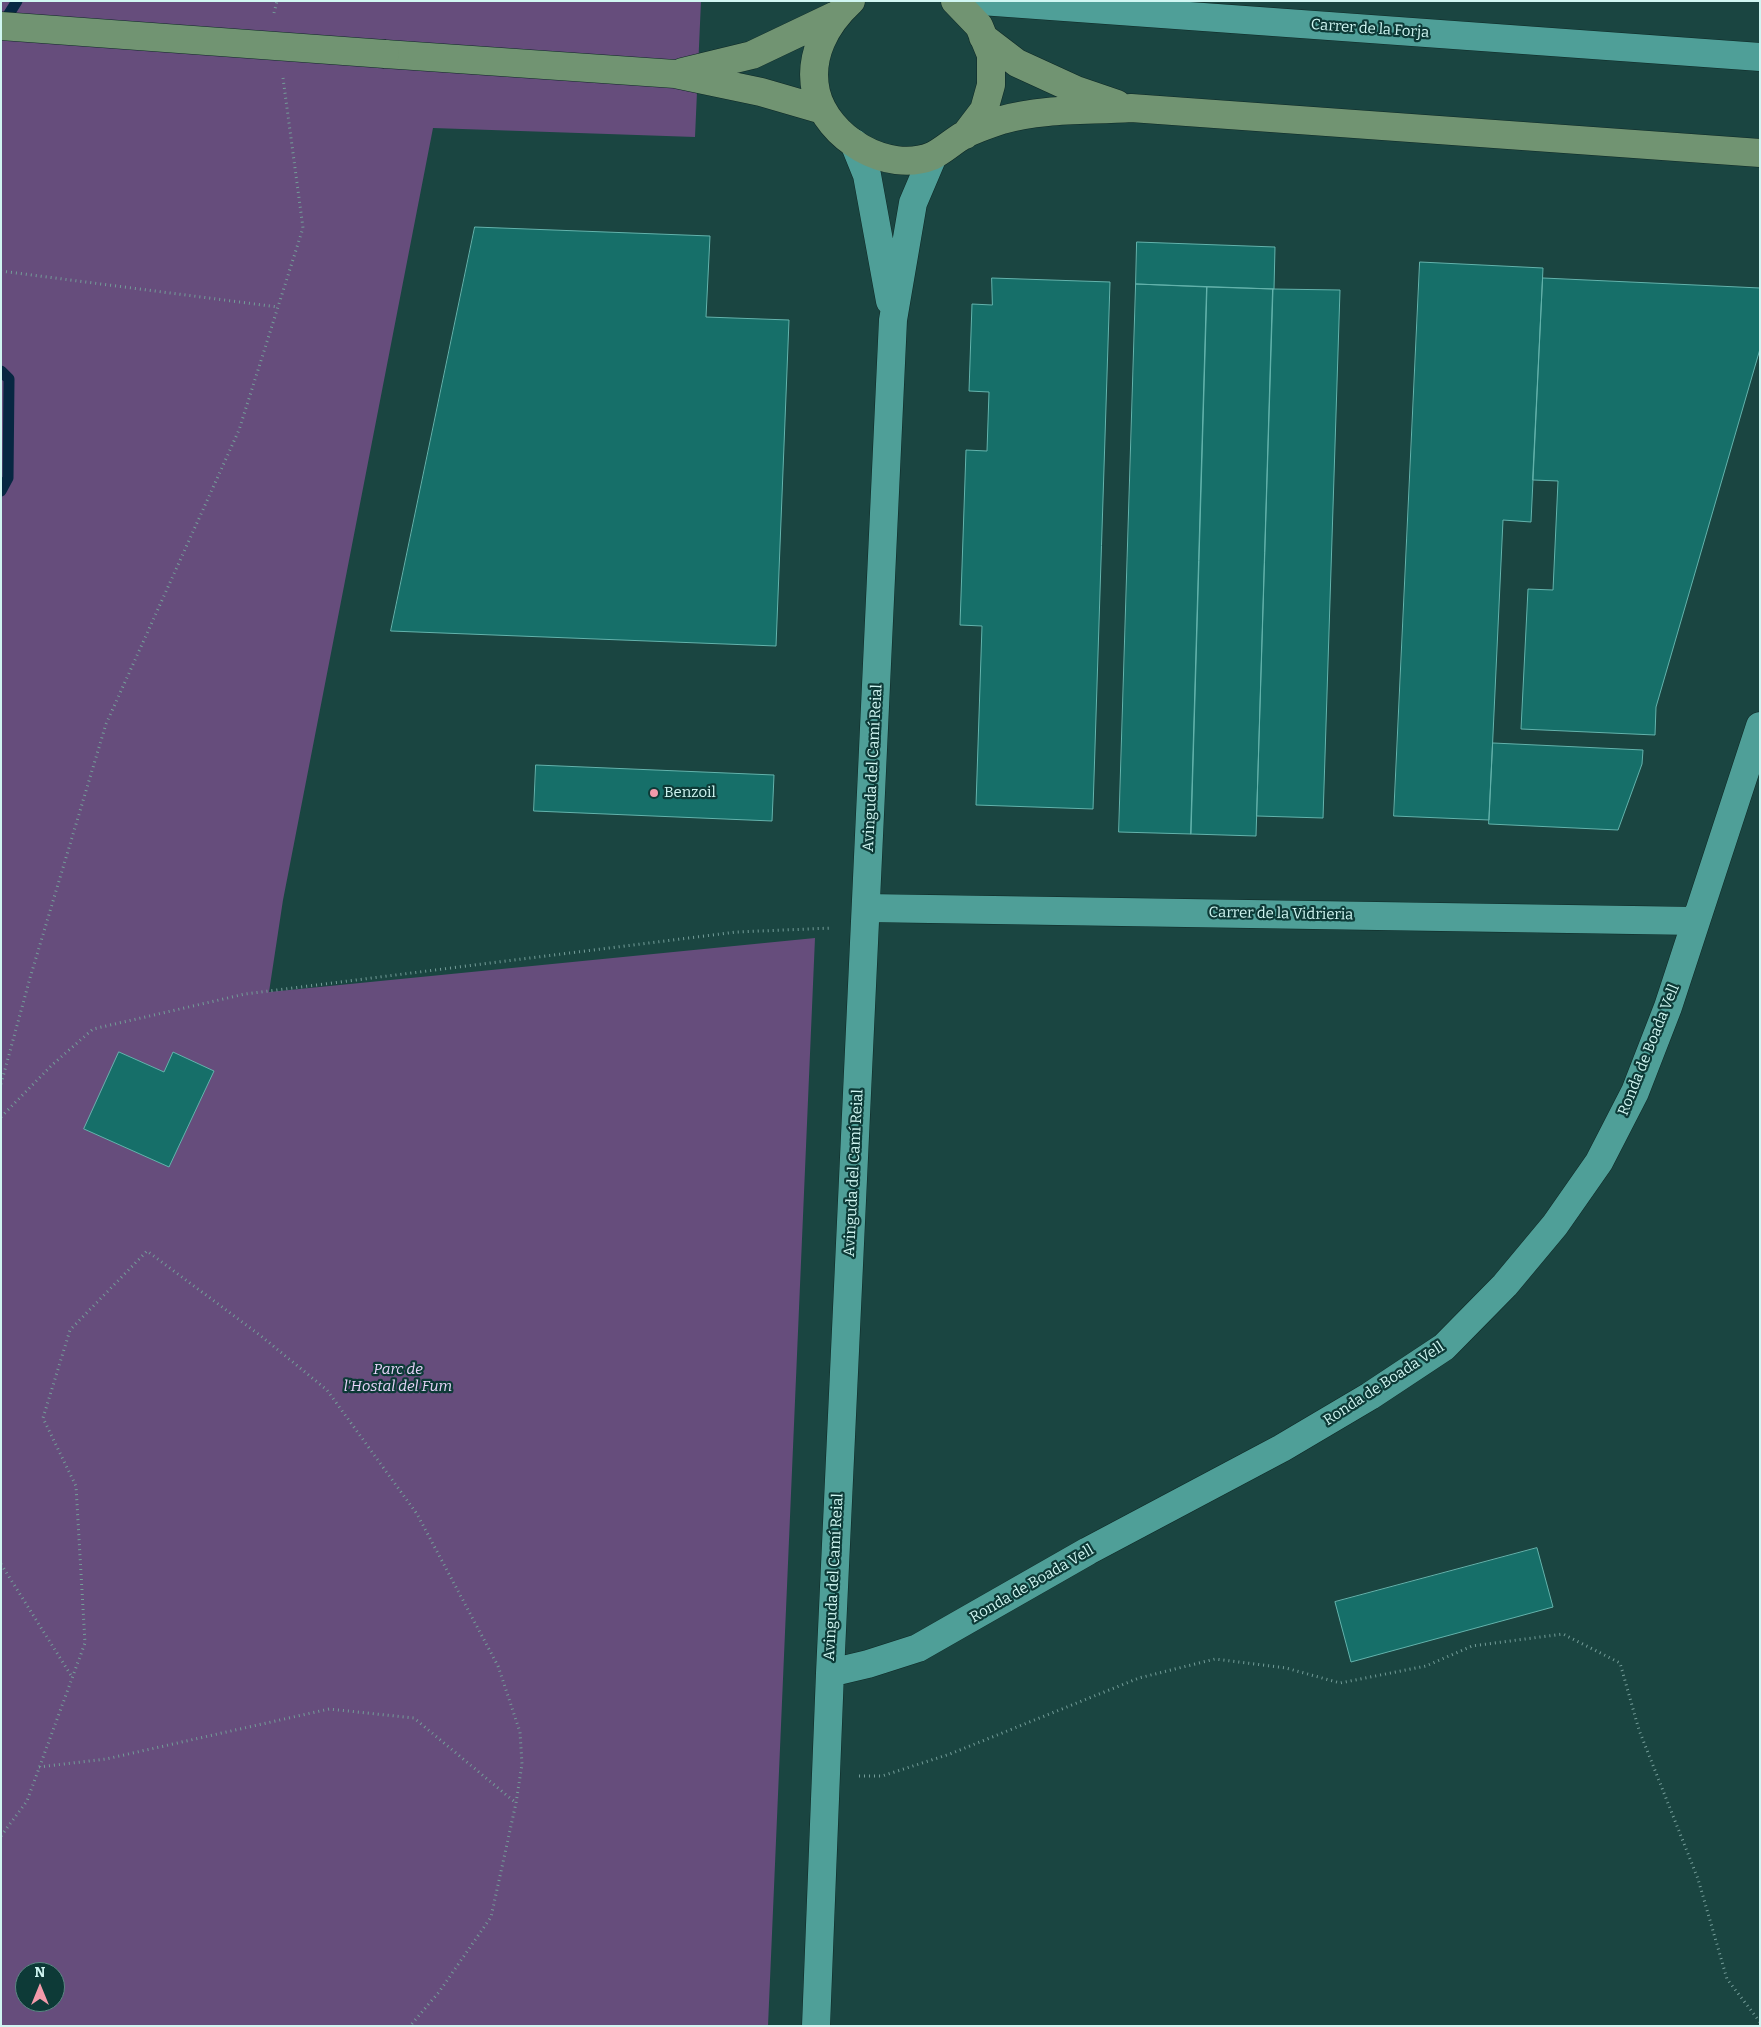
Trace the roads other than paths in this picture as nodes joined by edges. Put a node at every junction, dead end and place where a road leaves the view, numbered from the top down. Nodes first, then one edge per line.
1 (955, 1) edge
2 (981, 1) edge
3 (843, 9) edge
4 (1, 26) edge
5 (983, 37) junction
6 (1760, 56) edge
7 (675, 74) junction
8 (1130, 108) junction
9 (823, 110) junction
10 (965, 135) junction
11 (854, 143) junction
12 (1760, 153) edge
13 (933, 156) junction
14 (893, 320) junction
15 (1760, 726) edge
16 (866, 918) junction
17 (1696, 921) junction
18 (830, 1672) junction
19 (816, 2026) edge

1 - 5 main road
2 - 6 street, Carrer de la Forja
3 - 7 main road
3 - 9 main road
4 - 7 main road, bridge
5 - 8 main road
5 - 10 main road
7 - 9 main road
8 - 10 main road
8 - 12 main road
9 - 11 main road
10 - 13 main road
11 - 13 main road
11 - 14 street, Avinguda del Camí Reial
13 - 14 street, Avinguda del Camí Reial
14 - 16 street, Avinguda del Camí Reial
15 - 17 street, Ronda de Boada Vell
16 - 17 street, Carrer de la Vidrieria
16 - 18 street, Avinguda del Camí Reial
17 - 18 street, Ronda de Boada Vell
18 - 19 street, Avinguda del Camí Reial

